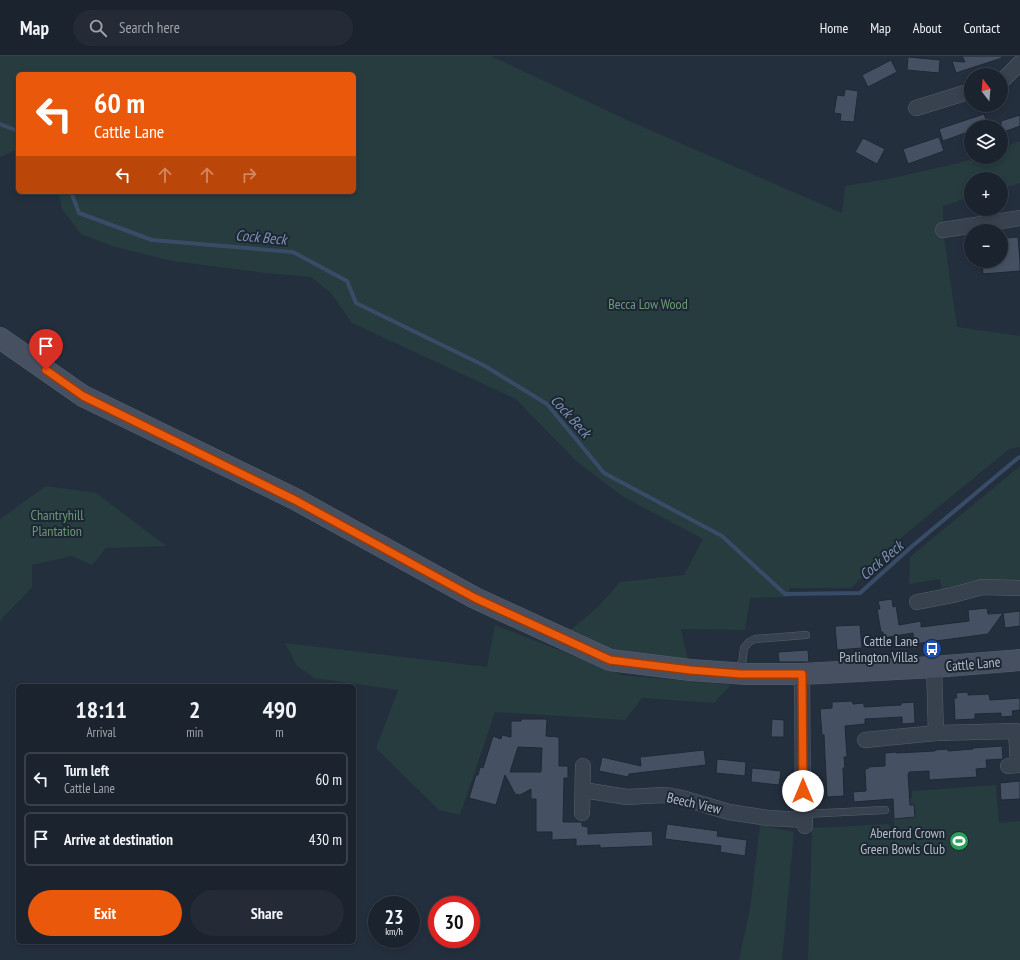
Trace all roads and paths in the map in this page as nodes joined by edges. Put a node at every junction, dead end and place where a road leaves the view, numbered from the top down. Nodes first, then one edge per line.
1 (1020, 63) edge
2 (1008, 75) edge
3 (964, 93) edge
4 (916, 108) dead end
5 (1020, 218) edge
6 (943, 230) dead end
7 (0, 338) edge
8 (1020, 588) edge
9 (917, 602) dead end
10 (806, 635) dead end
11 (1020, 660) edge
12 (934, 667) junction
13 (741, 674) junction
14 (802, 674) junction
15 (936, 733) junction
16 (865, 740) dead end
17 (583, 766) dead end
18 (1015, 766) edge
19 (583, 790) junction
20 (886, 810) dead end
21 (582, 813) dead end
22 (805, 820) junction

1 - 2 street
3 - 4 street
5 - 6 street
7 - 13 street, Cattle Lane
8 - 9 street
10 - 13 lane
11 - 12 street, Cattle Lane
12 - 14 street, Cattle Lane
12 - 15 street
13 - 14 street, Cattle Lane
14 - 22 street
15 - 16 street
15 - 18 street
17 - 19 street
19 - 21 street
19 - 22 street, Beech View
20 - 22 lane

